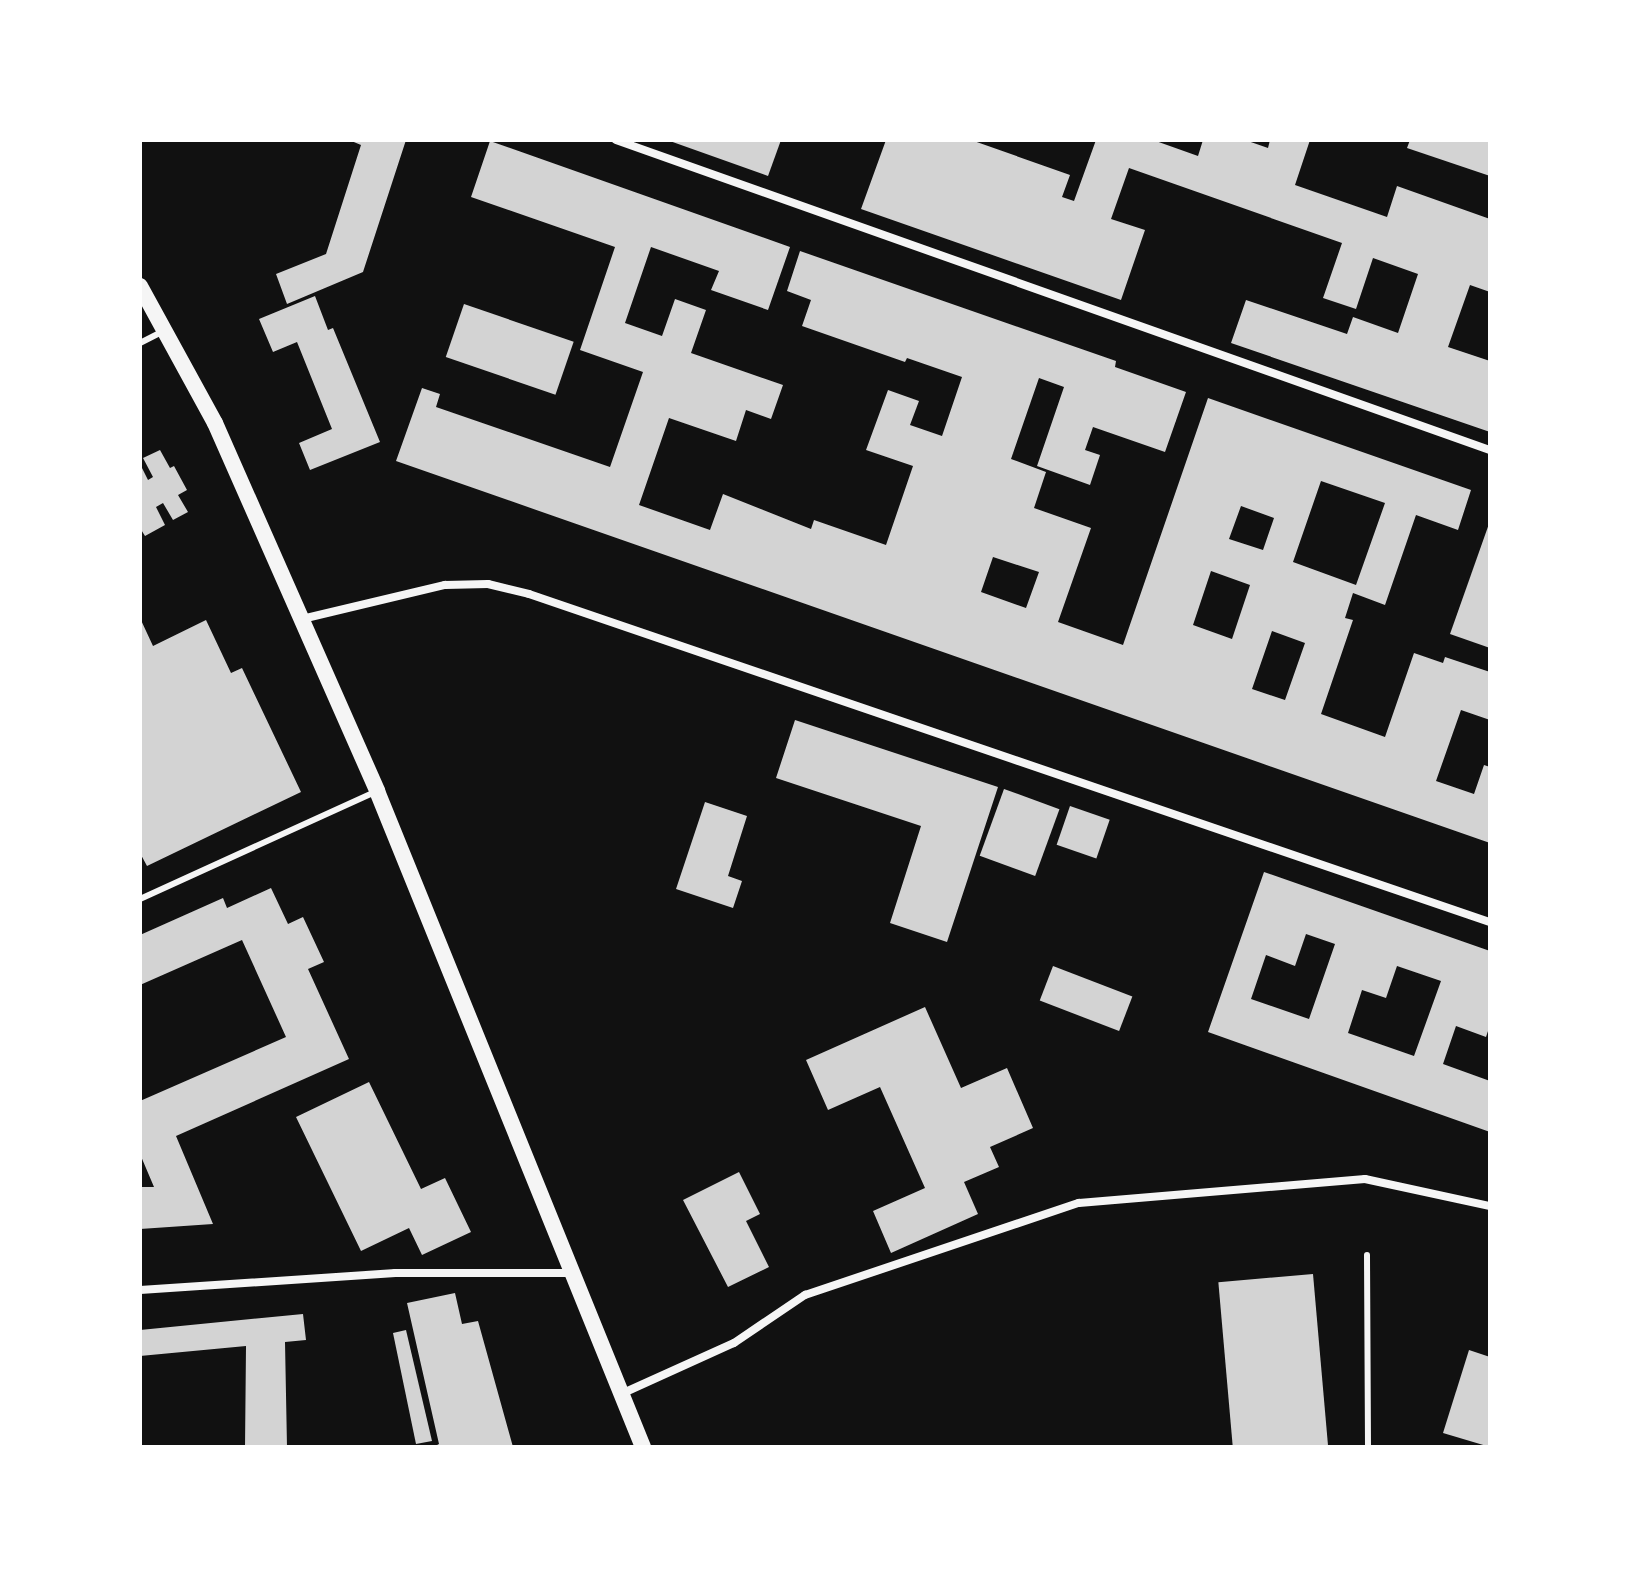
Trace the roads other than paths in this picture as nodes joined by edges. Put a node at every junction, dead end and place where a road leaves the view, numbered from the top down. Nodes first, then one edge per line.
1 (616, 140) edge
2 (140, 286) edge
3 (164, 331) junction
4 (140, 343) edge
5 (1490, 450) edge
6 (301, 619) junction
7 (377, 791) junction
8 (140, 899) edge
9 (1490, 922) edge
10 (1490, 1206) edge
11 (1367, 1255) dead end
12 (571, 1273) junction
13 (140, 1290) edge
14 (621, 1394) junction
15 (643, 1447) edge
16 (1368, 1447) edge

1 - 5 street
2 - 3 main road
3 - 4 lane
3 - 6 main road
6 - 7 main road
6 - 9 street
7 - 8 lane
7 - 12 main road
10 - 14 street
11 - 16 lane
12 - 13 street
12 - 14 main road
14 - 15 main road

